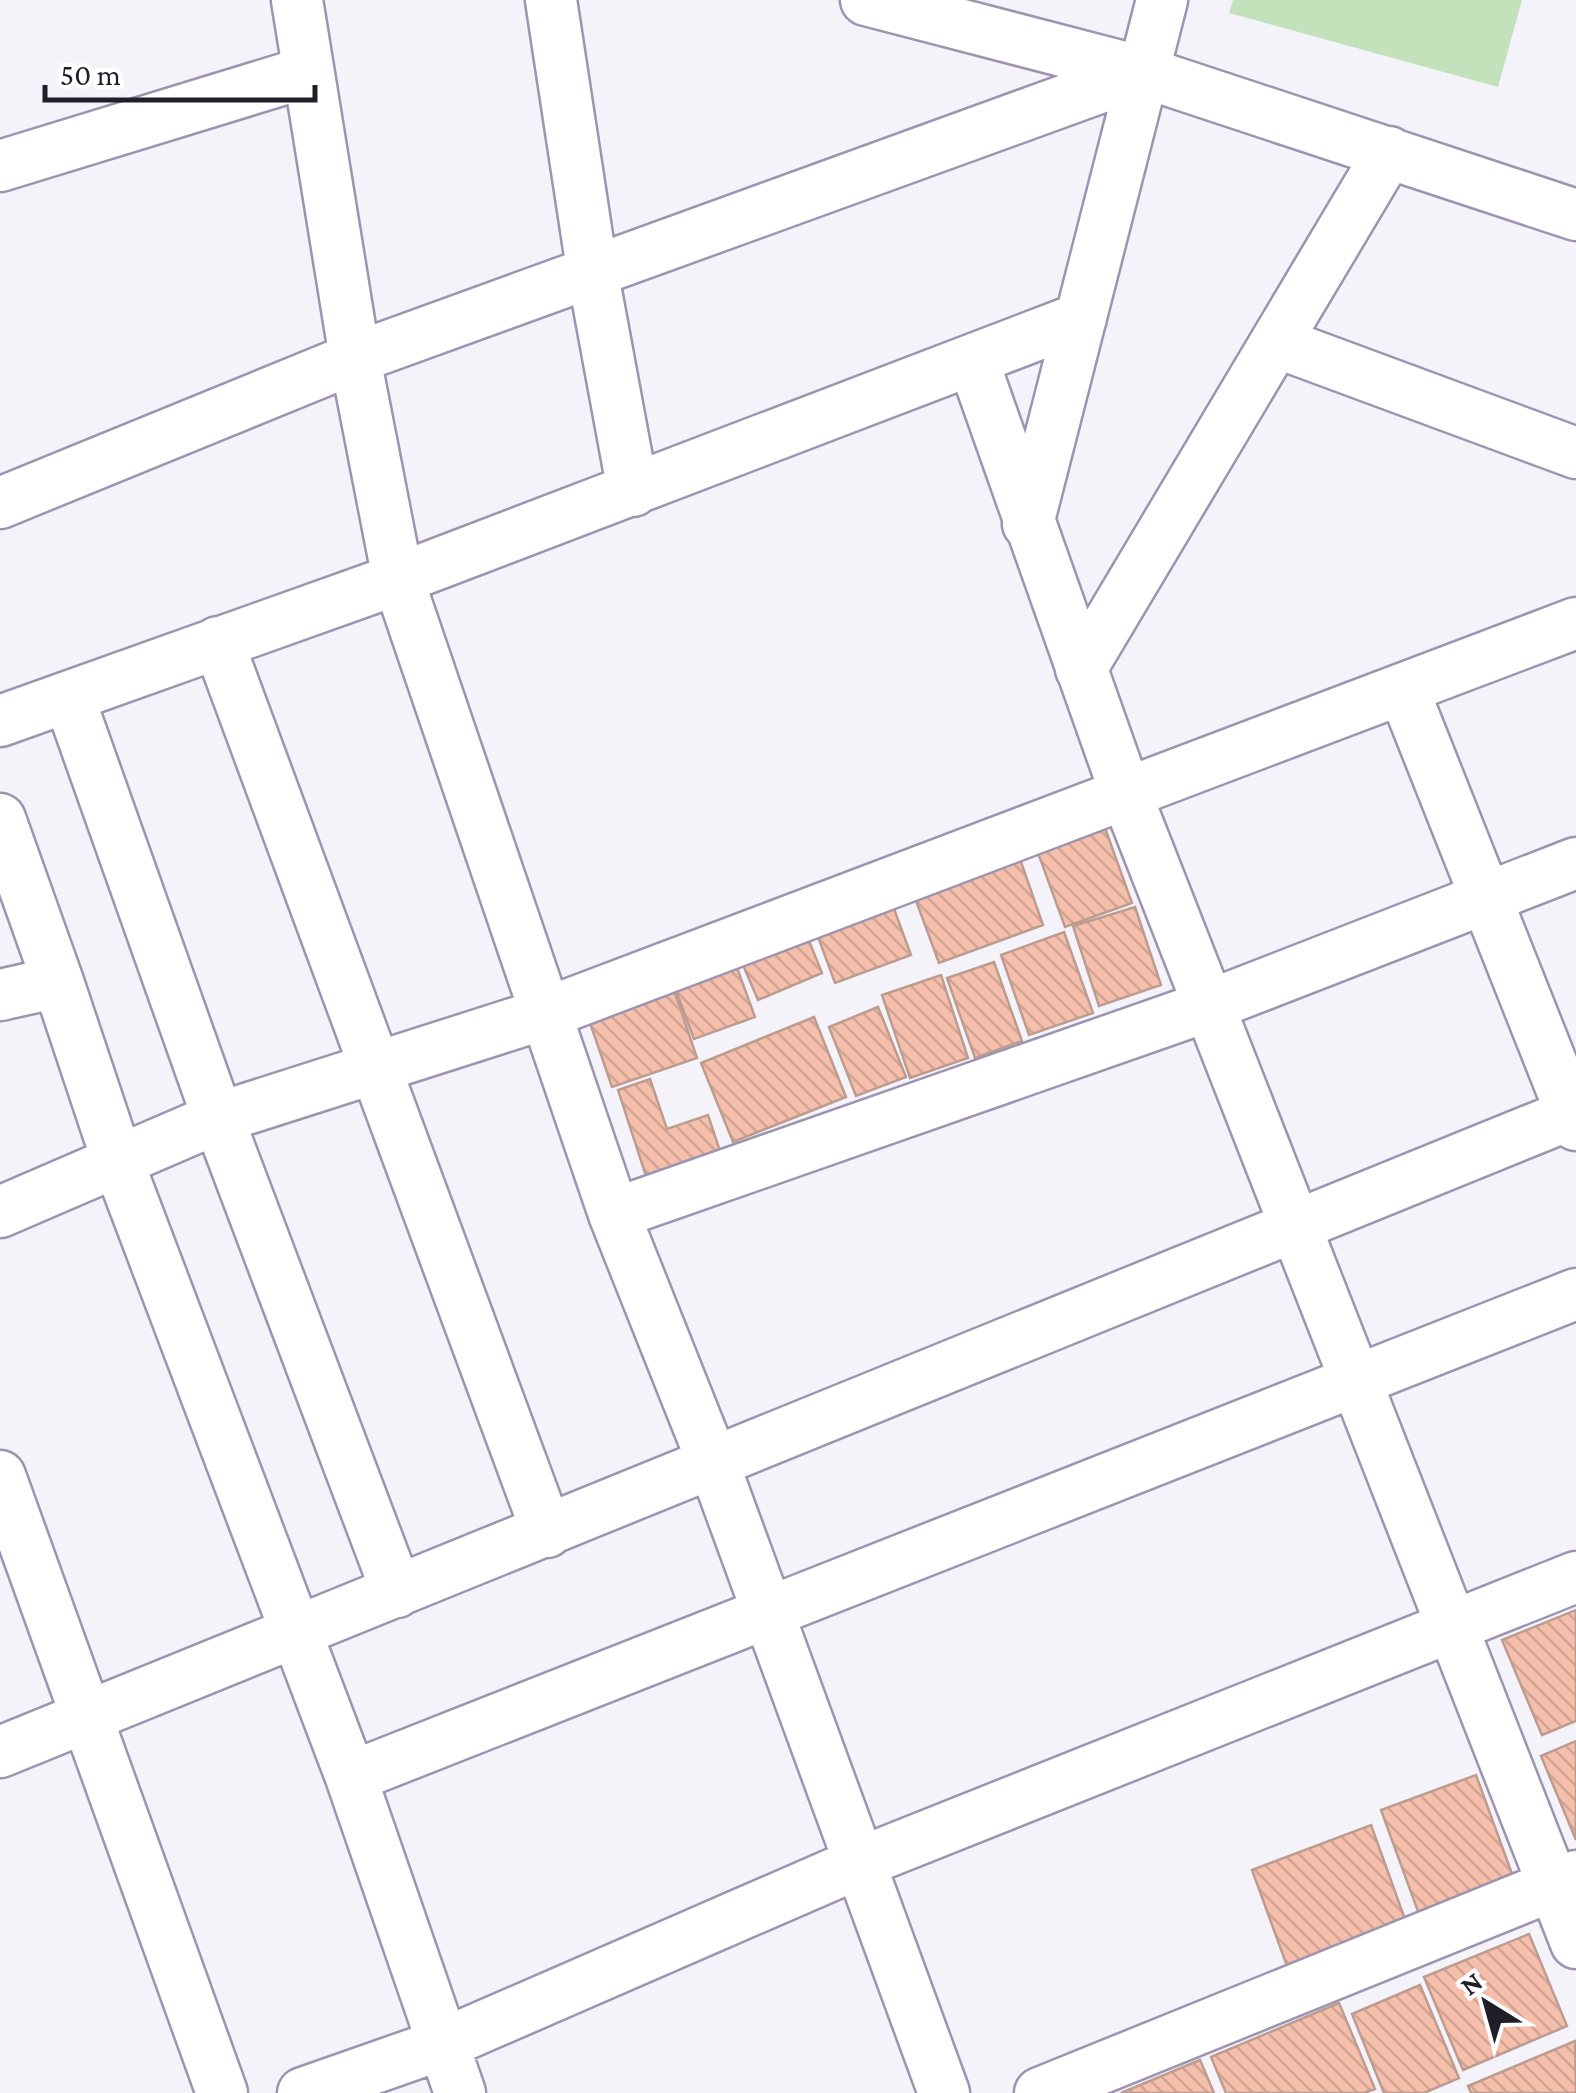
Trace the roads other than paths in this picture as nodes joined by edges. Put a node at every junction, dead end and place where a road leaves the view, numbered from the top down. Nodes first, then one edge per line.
1 (296, 0) edge
2 (551, 0) edge
3 (866, 0) edge
4 (1162, 0) edge
5 (307, 72) junction
6 (1144, 72) junction
7 (1389, 152) junction
8 (0, 166) edge
9 (1576, 215) edge
10 (593, 275) junction
11 (1080, 318) junction
12 (1276, 342) junction
13 (355, 358) junction
14 (973, 362) junction
15 (1576, 454) edge
16 (634, 491) junction
17 (0, 504) edge
18 (1028, 524) junction
19 (398, 579) junction
20 (1576, 623) edge
21 (218, 642) junction
22 (1081, 669) junction
23 (1404, 689) junction
24 (69, 698) junction
25 (0, 721) edge
26 (1126, 794) junction
27 (0, 819) edge
28 (1576, 863) edge
29 (1485, 895) junction
30 (58, 982) junction
31 (0, 995) edge
32 (1208, 1006) junction
33 (544, 1014) junction
34 (372, 1069) junction
35 (1575, 1117) edge
36 (218, 1118) junction
37 (118, 1162) junction
38 (0, 1212) edge
39 (614, 1214) junction
40 (1297, 1226) junction
41 (1576, 1294) edge
42 (1356, 1381) junction
43 (714, 1464) junction
44 (0, 1476) edge
45 (546, 1532) junction
46 (1576, 1577) edge
47 (397, 1592) junction
48 (768, 1613) junction
49 (1453, 1629) junction
50 (294, 1633) junction
51 (88, 1716) junction
52 (0, 1752) edge
53 (351, 1777) junction
54 (859, 1862) junction
55 (1565, 1881) edge
56 (1576, 1943) edge
57 (442, 2044) junction
58 (222, 2093) edge
59 (303, 2093) edge
60 (460, 2093) edge
61 (944, 2093) edge
62 (1040, 2093) edge

1 - 5 street
2 - 10 street
3 - 6 street
4 - 6 street
5 - 8 street
5 - 13 street
6 - 7 street
6 - 10 street
6 - 11 street
7 - 9 street
7 - 12 street
10 - 13 street
10 - 16 street
11 - 14 street
11 - 18 street
12 - 15 street
12 - 22 street
13 - 17 street
13 - 19 street
14 - 16 street
14 - 18 street
16 - 19 street
18 - 22 street
19 - 21 street
19 - 33 street
20 - 23 street
21 - 24 street
21 - 34 street
22 - 26 street
23 - 26 street
23 - 29 street
24 - 25 street
24 - 36 street
26 - 32 street
26 - 33 street
27 - 30 street
28 - 29 street
29 - 32 street
29 - 35 street
30 - 31 street
30 - 37 street
32 - 39 street
32 - 40 street
33 - 34 street
33 - 39 street
34 - 36 street
34 - 45 street
35 - 40 street
36 - 37 street
36 - 47 street
37 - 38 street
37 - 50 street
39 - 43 street
40 - 42 street
40 - 43 street
41 - 42 street
42 - 48 street
42 - 49 street
43 - 45 street
43 - 48 street
44 - 51 street
45 - 47 street
46 - 49 street
47 - 50 street
48 - 53 street
48 - 54 street
49 - 54 street
49 - 55 street
50 - 51 street
50 - 53 street
51 - 52 street
51 - 58 street
53 - 57 street
54 - 57 street
54 - 61 street
55 - 56 street
55 - 62 street
57 - 59 street
57 - 60 street

